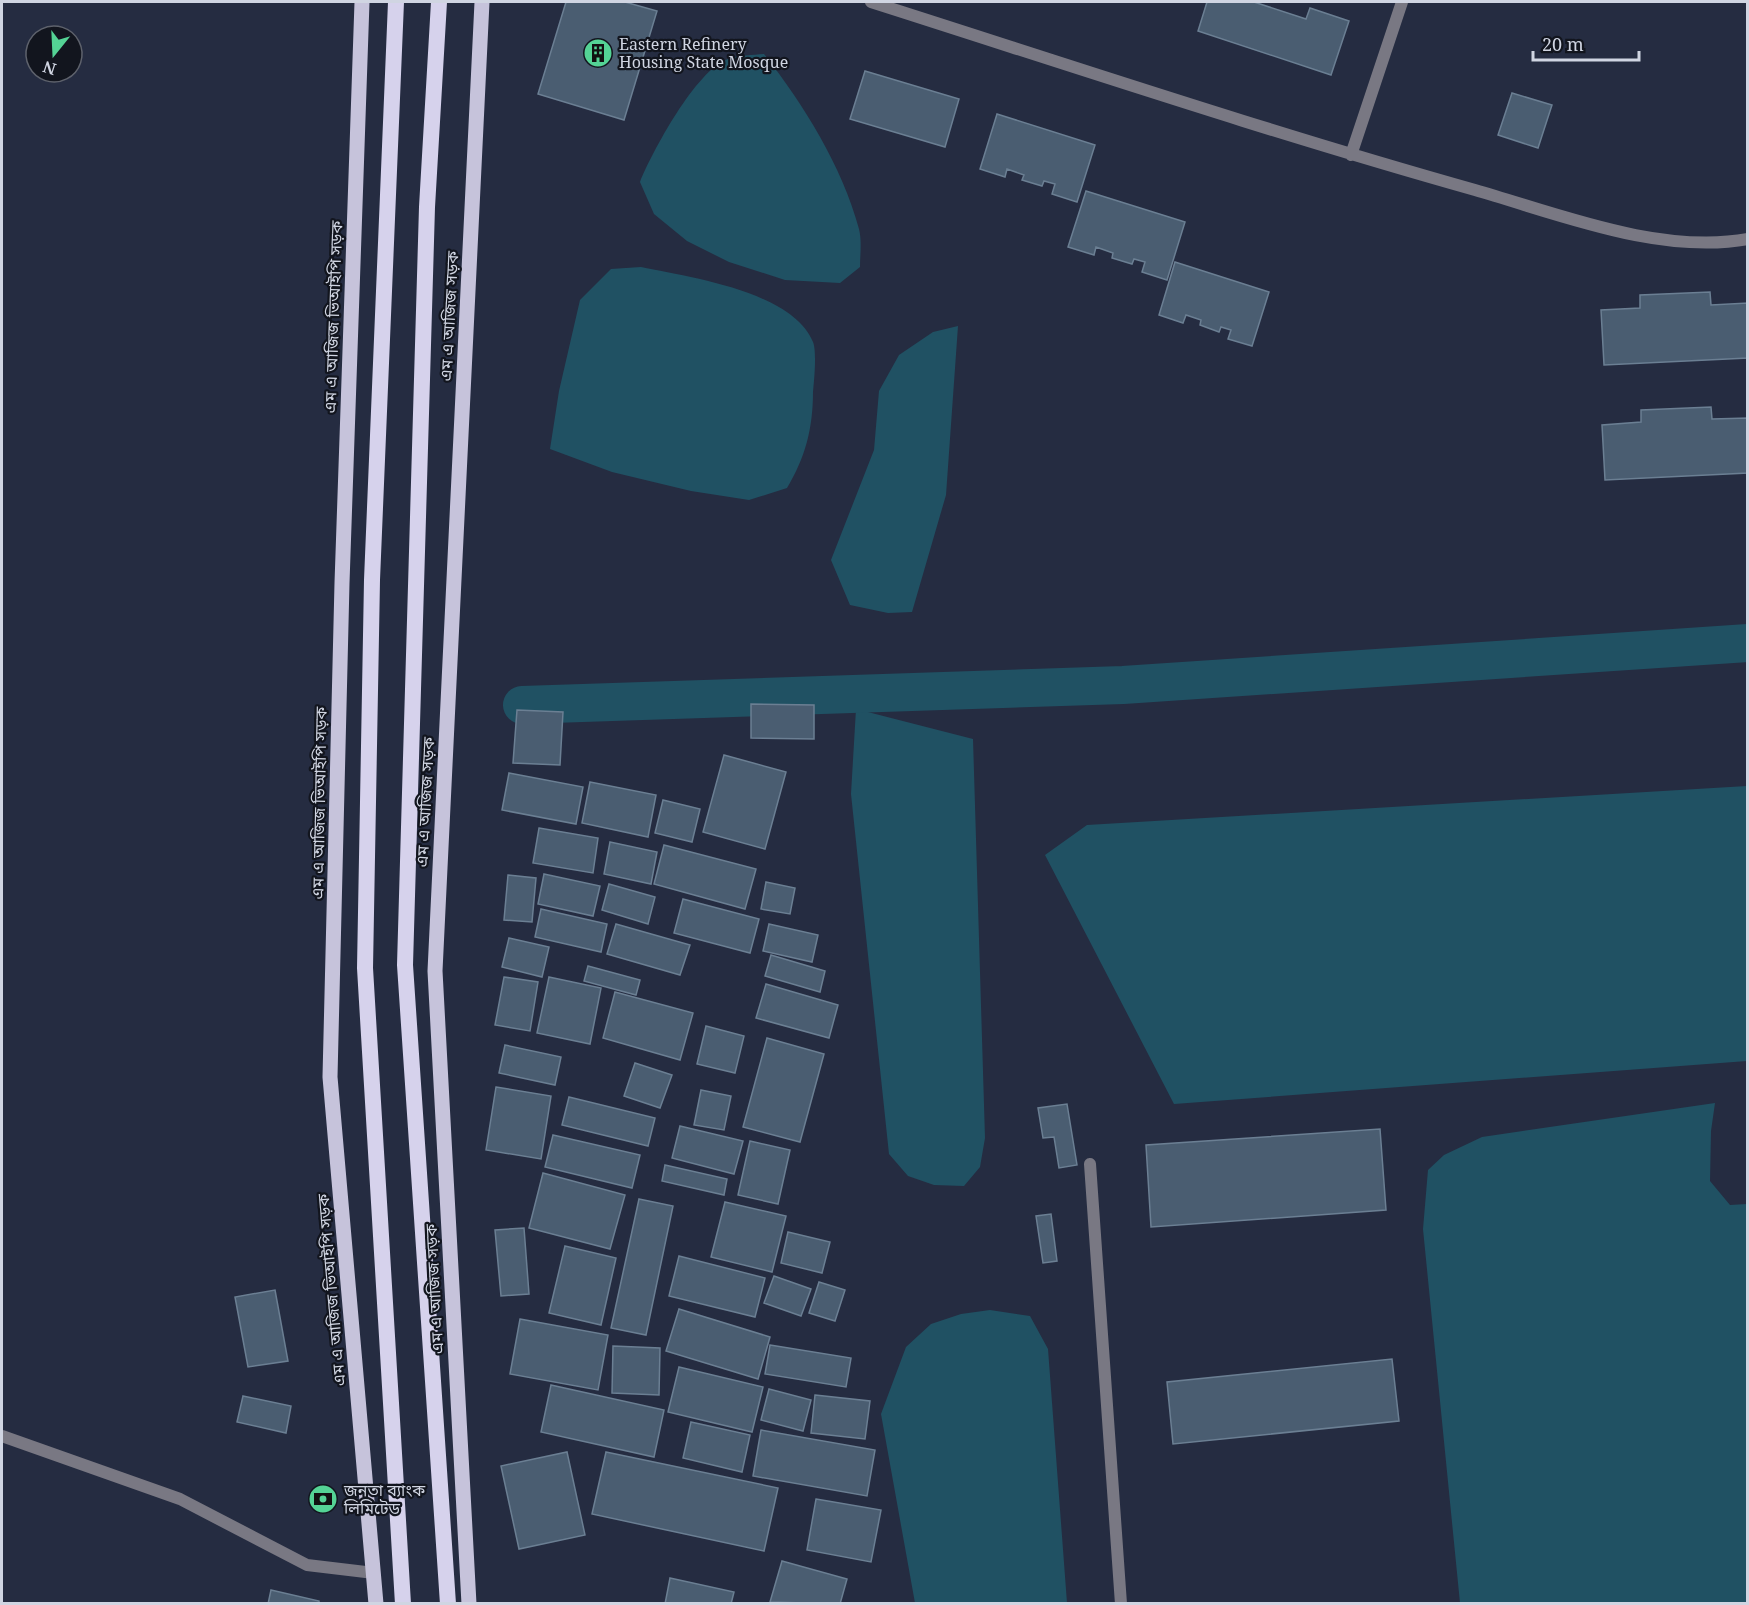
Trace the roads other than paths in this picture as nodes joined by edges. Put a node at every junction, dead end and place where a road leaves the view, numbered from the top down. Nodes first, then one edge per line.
1 (363, 2) edge
2 (396, 2) edge
3 (440, 2) edge
4 (482, 2) edge
5 (871, 2) edge
6 (1402, 2) edge
7 (1351, 155) junction
8 (1748, 239) edge
9 (1090, 1164) dead end
10 (2, 1436) edge
11 (374, 1573) junction
12 (376, 1604) edge
13 (403, 1604) edge
14 (448, 1604) edge
15 (469, 1604) edge
16 (1121, 1604) edge

1 - 11 main road, এম এ আজিজ ভিআইপি সড়ক
2 - 13 highway
3 - 14 highway
4 - 15 main road, এম এ আজিজ সড়ক
5 - 7 street
6 - 7 street
7 - 8 street
9 - 16 street
10 - 11 street
11 - 12 main road, এম এ আজিজ ভিআইপি সড়ক

